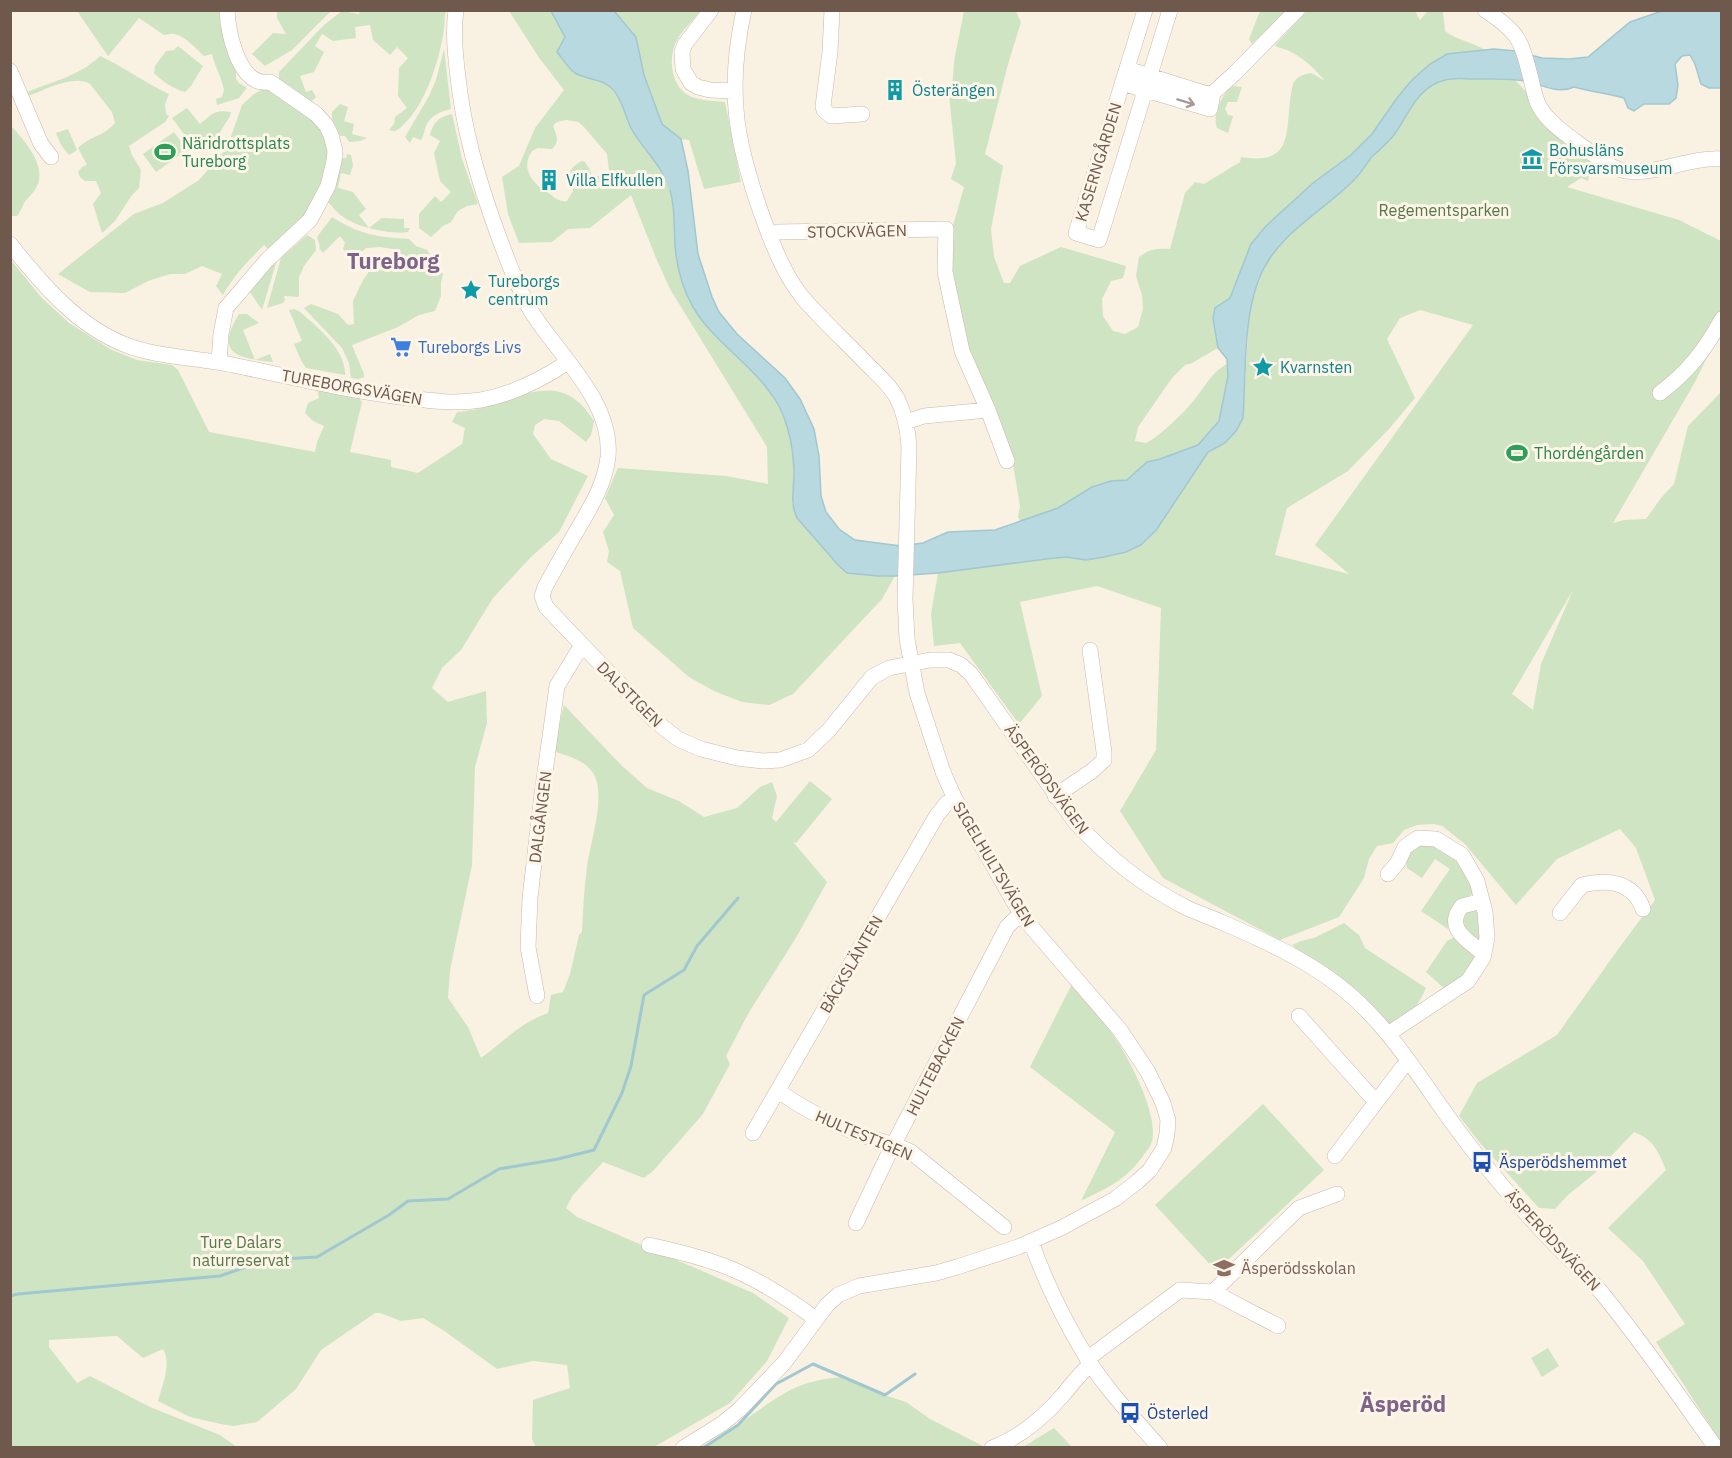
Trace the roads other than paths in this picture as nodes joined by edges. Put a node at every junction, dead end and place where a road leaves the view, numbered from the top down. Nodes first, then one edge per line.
1 (227, 10) edge
2 (456, 10) edge
3 (711, 10) edge
4 (744, 10) edge
5 (832, 10) edge
6 (1145, 10) edge
7 (1170, 10) edge
8 (1297, 10) edge
9 (1485, 10) edge
10 (10, 71) edge
11 (1125, 76) junction
12 (1148, 83) junction
13 (734, 91) junction
14 (1213, 93) junction
15 (862, 114) dead end
16 (51, 157) dead end
17 (1722, 159) edge
18 (769, 235) junction
19 (10, 244) edge
20 (1722, 319) edge
21 (219, 362) junction
22 (568, 362) junction
23 (1660, 393) dead end
24 (988, 410) junction
25 (906, 422) junction
26 (1007, 461) dead end
27 (582, 645) junction
28 (1090, 650) dead end
29 (911, 663) junction
30 (889, 668) joint
31 (1056, 796) junction
32 (955, 799) junction
33 (1388, 874) dead end
34 (1482, 901) junction
35 (1643, 909) dead end
36 (1560, 913) dead end
37 (1022, 916) junction
38 (1484, 954) junction
39 (537, 996) dead end
40 (1299, 1016) dead end
41 (1388, 1034) junction
42 (1409, 1063) junction
43 (778, 1091) junction
44 (1376, 1102) junction
45 (753, 1133) dead end
46 (895, 1144) junction
47 (1335, 1156) dead end
48 (1337, 1194) dead end
49 (856, 1223) dead end
50 (1004, 1227) dead end
51 (1031, 1241) junction
52 (649, 1245) dead end
53 (1213, 1292) junction
54 (816, 1319) junction
55 (1278, 1326) dead end
56 (1089, 1361) junction
57 (683, 1448) edge
58 (992, 1448) edge
59 (1160, 1448) edge
60 (1716, 1448) edge

1 - 21 street
2 - 22 street
3 - 13 street
4 - 13 street, SIGELHULTSVÄGEN
5 - 15 street
6 - 11 street, KASERNGÅRDEN
7 - 12 street, KASERNGÅRDEN
8 - 14 street
9 - 17 street
10 - 16 street
11 - 12 street
11 - 12 street, KASERNGÅRDEN
12 - 14 street
12 -> 14 street
13 - 18 street, SIGELHULTSVÄGEN
18 - 24 street, STOCKVÄGEN
18 - 25 street, SIGELHULTSVÄGEN
19 - 21 street, TUREBORGSVÄGEN
20 - 23 street
21 - 22 street, TUREBORGSVÄGEN
22 - 27 street, DALSTIGEN
24 - 25 street
24 - 26 street
25 - 29 street, SIGELHULTSVÄGEN
27 - 30 street, DALSTIGEN
27 - 39 street, DALGÅNGEN
28 - 31 street
29 - 30 street, ÄSPERÖDSVÄGEN
29 - 31 street, ÄSPERÖDSVÄGEN
29 - 32 street, SIGELHULTSVÄGEN
31 - 41 street, ÄSPERÖDSVÄGEN
32 - 37 street, SIGELHULTSVÄGEN
32 - 43 street, BÄCKSLÄNTEN
33 - 34 street
34 - 38 street
34 - 38 street
35 - 36 street
37 - 46 street, HULTEBACKEN
37 - 51 street, SIGELHULTSVÄGEN
38 - 41 street
40 - 44 street
41 - 42 street, ÄSPERÖDSVÄGEN
42 - 44 street
42 - 60 street, ÄSPERÖDSVÄGEN
43 - 45 street, BÄCKSLÄNTEN
43 - 46 street, HULTESTIGEN
44 - 47 street
46 - 49 street, HULTEBACKEN
46 - 50 street, HULTESTIGEN
48 - 53 street
51 - 54 street, SIGELHULTSVÄGEN
51 - 56 street
52 - 54 street
53 - 55 street
53 - 56 street
54 - 57 street, SIGELHULTSVÄGEN
56 - 58 street
56 - 59 street

